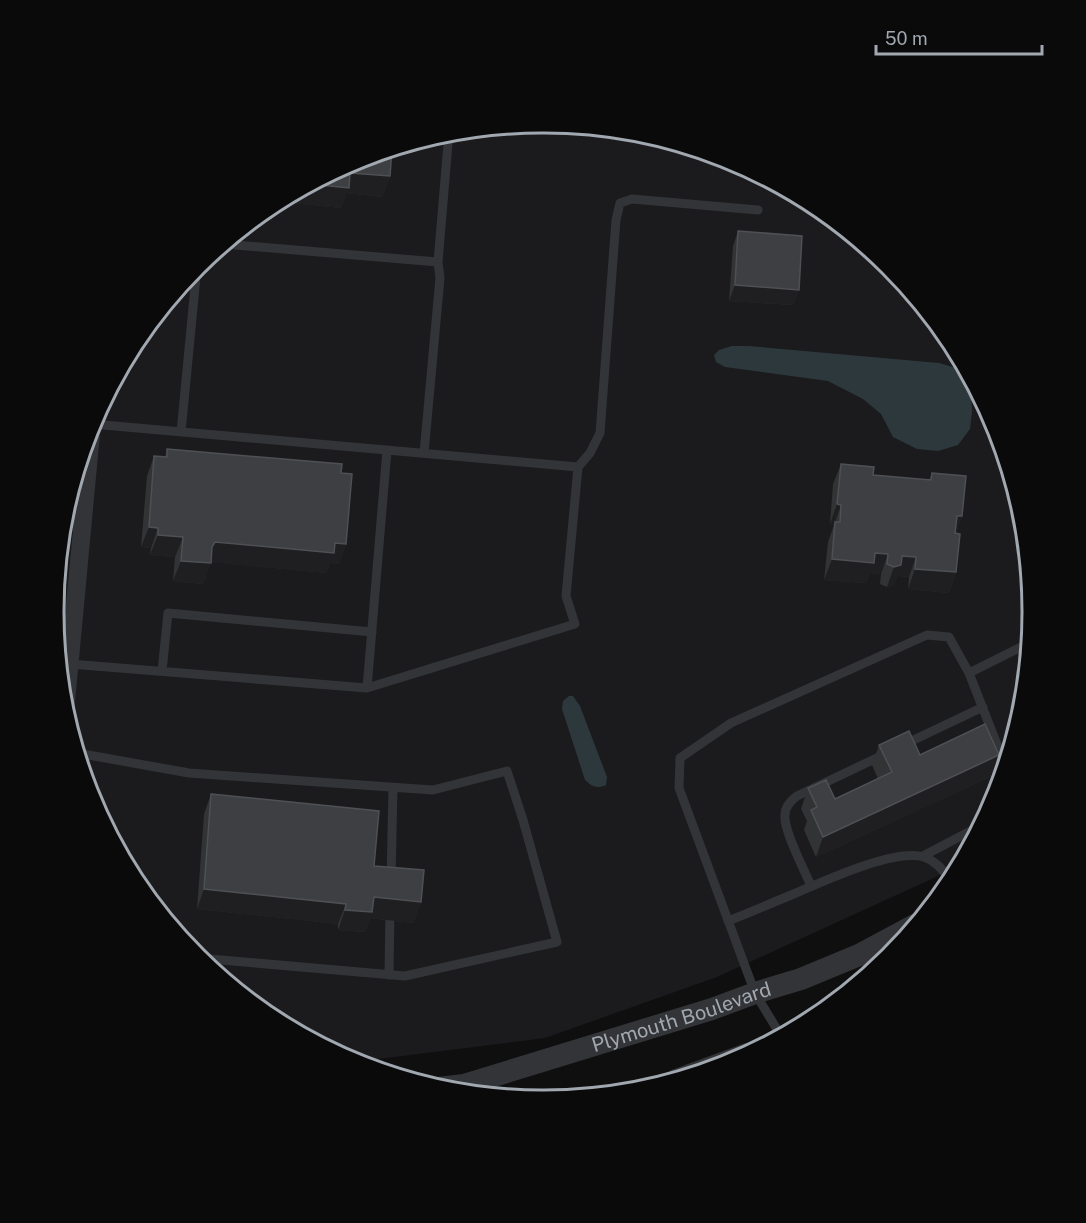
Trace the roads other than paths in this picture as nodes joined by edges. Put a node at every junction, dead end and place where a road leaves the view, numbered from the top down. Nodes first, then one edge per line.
1 (448, 142) edge
2 (758, 210) dead end
3 (236, 245) edge
4 (438, 262) junction
5 (195, 283) edge
6 (103, 424) edge
7 (181, 432) junction
8 (387, 450) junction
9 (424, 453) junction
10 (88, 464) edge
11 (578, 467) junction
12 (372, 632) junction
13 (1020, 648) edge
14 (70, 664) junction
15 (162, 671) junction
16 (969, 673) junction
17 (69, 674) edge
18 (367, 688) junction
19 (983, 708) junction
20 (1000, 752) edge
21 (87, 755) edge
22 (393, 788) junction
23 (967, 833) edge
24 (923, 856) junction
25 (944, 872) edge
26 (811, 886) junction
27 (728, 921) junction
28 (894, 936) edge
29 (215, 960) edge
30 (389, 975) junction
31 (755, 993) junction
32 (777, 1029) edge
33 (468, 1084) edge

1 - 4 lane
2 - 11 lane
3 - 4 lane
4 - 9 lane
5 - 7 lane
6 - 7 lane
7 - 8 lane
8 - 9 lane
8 - 12 lane
9 - 11 lane
10 - 14 street
11 - 18 lane
12 - 15 lane
12 - 18 lane
13 - 16 lane
14 - 15 lane
14 - 17 street
15 - 18 lane
16 - 19 lane
16 - 27 lane
19 - 20 lane
19 - 26 lane
21 - 22 lane
22 - 30 lane
22 - 30 lane
23 - 24 lane
24 - 25 lane
24 - 26 lane
26 - 27 lane
27 - 31 lane
28 - 31 street, Plymouth Boulevard
29 - 30 lane
31 - 32 lane
31 - 33 street, Plymouth Boulevard

